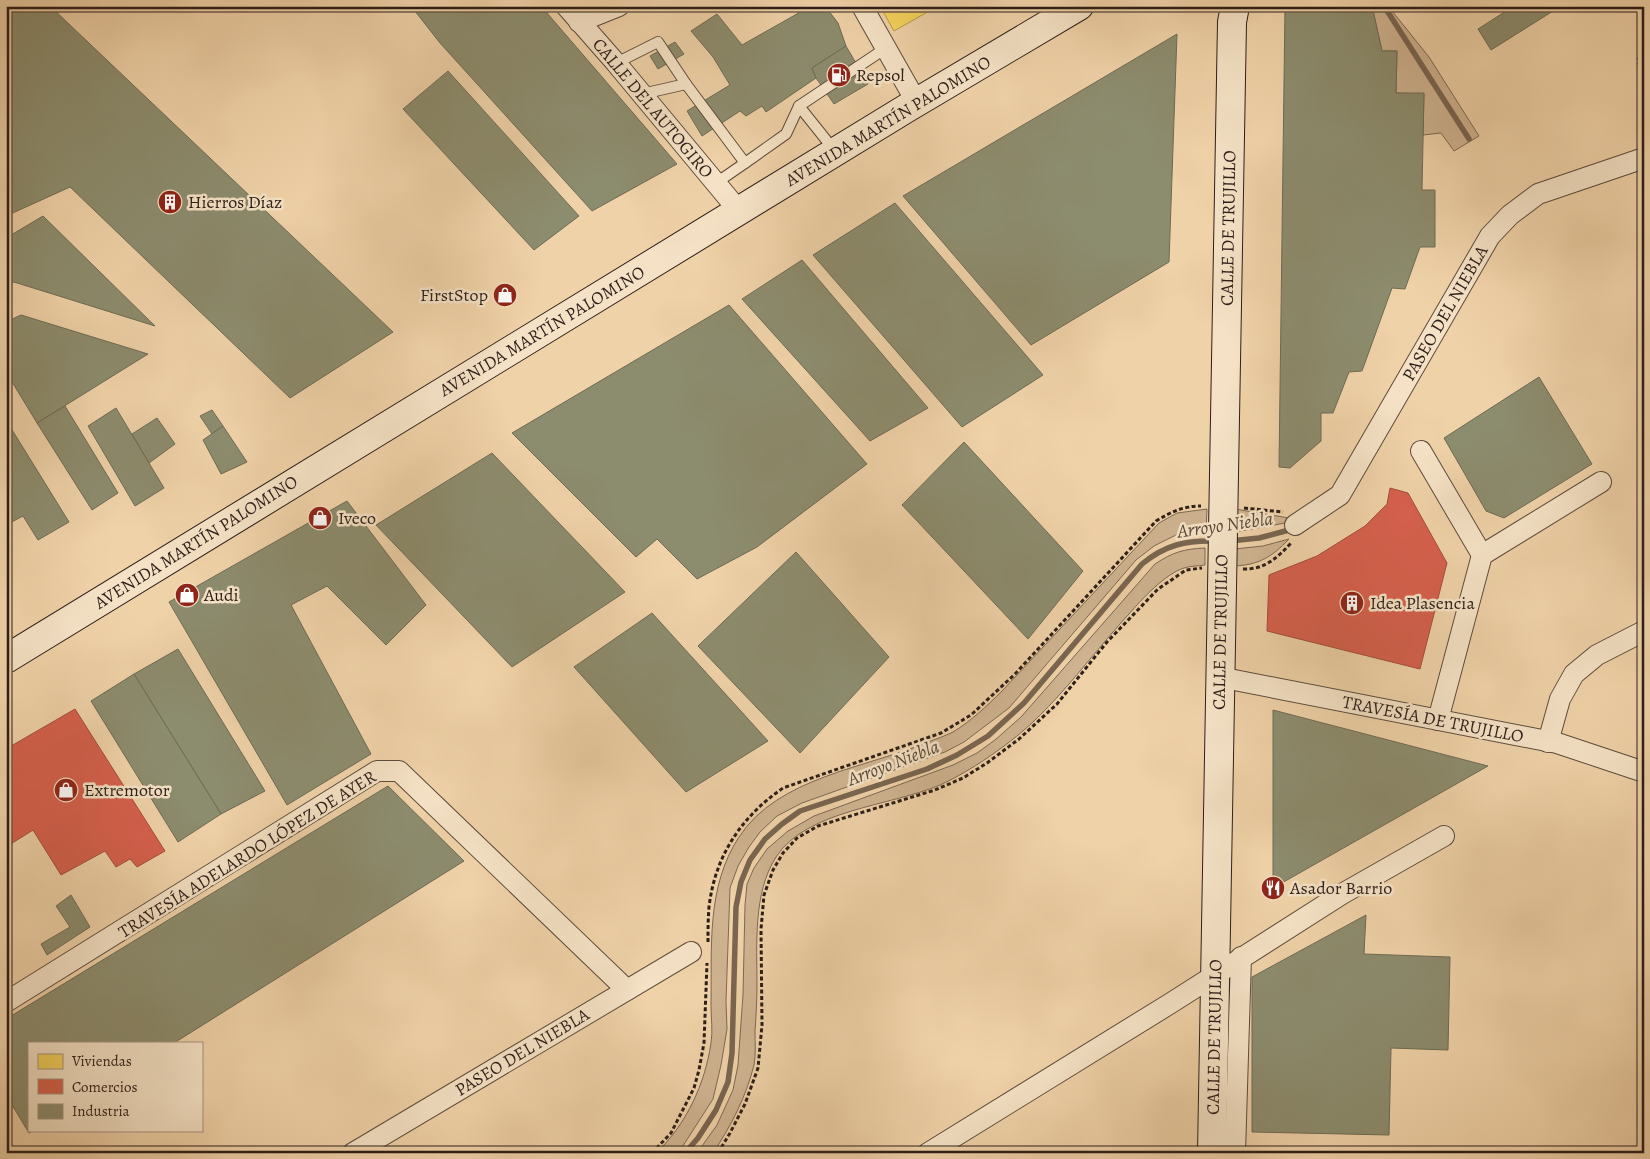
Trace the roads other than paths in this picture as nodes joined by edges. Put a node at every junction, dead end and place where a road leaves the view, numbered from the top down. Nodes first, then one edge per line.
1 (566, 6) edge
2 (618, 6) edge
3 (862, 6) edge
4 (1079, 6) edge
5 (1232, 12) edge
6 (579, 22) junction
7 (886, 48) junction
8 (616, 63) junction
9 (686, 84) junction
10 (642, 94) junction
11 (917, 103) junction
12 (799, 106) junction
13 (836, 152) junction
14 (1644, 158) edge
15 (745, 163) junction
16 (716, 183) junction
17 (739, 211) junction
18 (1422, 451) dead end
19 (1601, 482) dead end
20 (1295, 525) road end
21 (1482, 555) junction
22 (1644, 631) edge
23 (6, 659) edge
24 (1219, 677) junction
25 (1438, 720) junction
26 (1548, 742) junction
27 (1644, 772) edge
28 (1444, 836) dead end
29 (702, 950) road end
30 (1241, 958) junction
31 (1215, 974) junction
32 (627, 990) junction
33 (6, 1002) edge
34 (353, 1153) edge
35 (928, 1153) edge
36 (1212, 1153) edge
37 (1235, 1153) edge

1 - 6 street, CALLE DEL AUTOGIRO
2 - 6 street
3 - 7 street
4 - 11 main road, AVENIDA MARTÍN PALOMINO
5 - 24 main road, CALLE DE TRUJILLO
6 - 8 street, CALLE DEL AUTOGIRO
7 - 11 street
7 - 12 lane
8 - 9 lane
8 - 10 street, CALLE DEL AUTOGIRO
9 - 10 lane
9 - 15 lane
10 - 16 street, CALLE DEL AUTOGIRO
11 - 13 main road, AVENIDA MARTÍN PALOMINO
12 - 13 lane
12 - 15 lane
13 - 17 main road, AVENIDA MARTÍN PALOMINO
14 - 20 street, PASEO DEL NIEBLA
15 - 16 lane
16 - 17 street, CALLE DEL AUTOGIRO
17 - 23 main road, AVENIDA MARTÍN PALOMINO
18 - 21 street
19 - 21 street
21 - 25 street
22 - 26 street
24 - 25 street, TRAVESÍA DE TRUJILLO
24 - 31 main road, CALLE DE TRUJILLO
25 - 26 street, TRAVESÍA DE TRUJILLO
26 - 27 street, TRAVESÍA DE TRUJILLO
28 - 30 street
29 - 32 street, PASEO DEL NIEBLA
30 - 31 street
30 - 37 street
31 - 35 street
31 - 36 main road, CALLE DE TRUJILLO
32 - 33 street, TRAVESÍA ADELARDO LÓPEZ DE AYER
32 - 34 street, PASEO DEL NIEBLA

